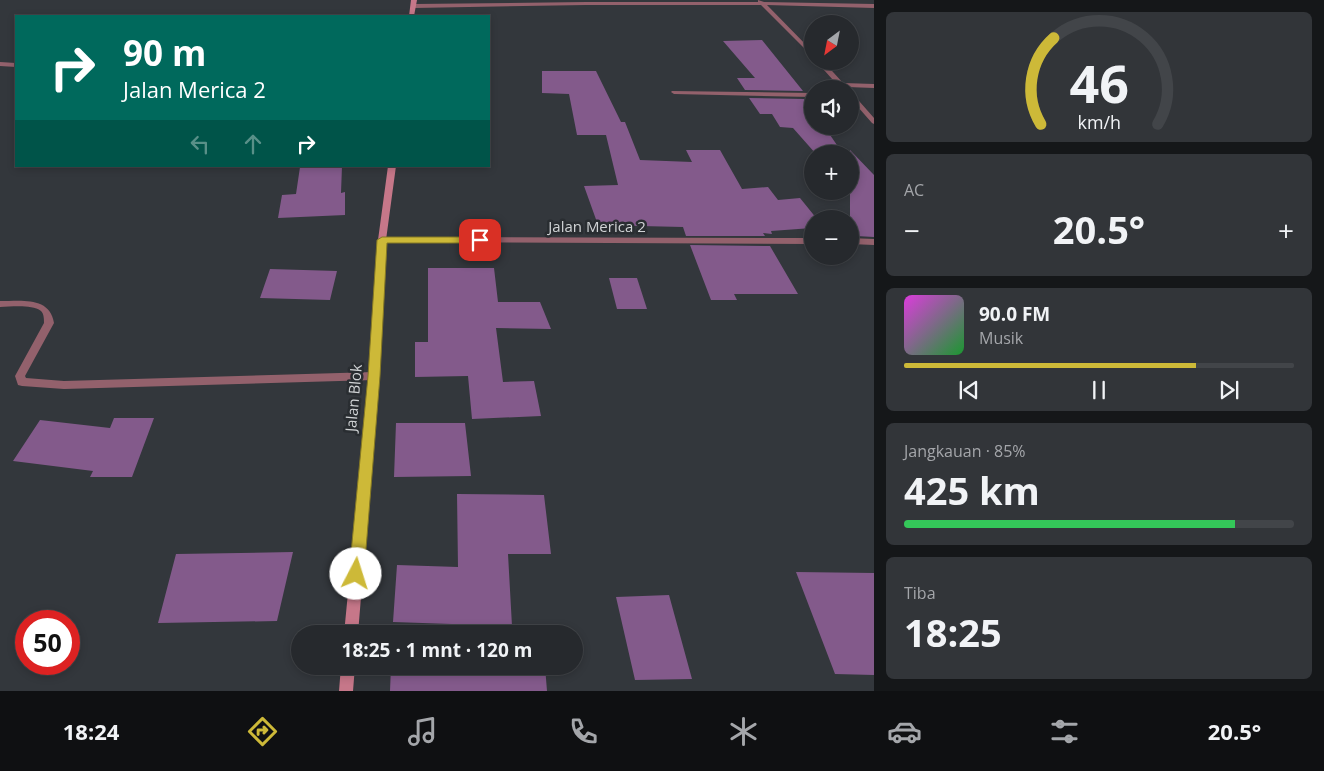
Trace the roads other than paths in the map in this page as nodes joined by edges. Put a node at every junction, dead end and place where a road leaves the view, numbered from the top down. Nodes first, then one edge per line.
1 (761, 2) edge
2 (414, 3) edge
3 (874, 6) edge
4 (804, 46) edge
5 (0, 64) edge
6 (15, 65) edge
7 (828, 70) edge
8 (837, 80) edge
9 (859, 86) edge
10 (874, 86) edge
11 (674, 92) dead end
12 (804, 95) edge
13 (859, 104) edge
14 (874, 122) edge
15 (392, 167) edge
16 (382, 240) junction
17 (804, 241) edge
18 (859, 241) edge
19 (874, 242) edge
20 (0, 304) edge
21 (374, 376) junction
22 (352, 625) edge
23 (347, 675) edge
24 (346, 691) edge

1 - 2 street
1 - 3 street
1 - 4 street
5 - 6 street
7 - 8 street
9 - 10 street
11 - 12 street
13 - 14 street
15 - 16 main road, Jalan Blok
16 - 17 street, Jalan Merica 2
16 - 21 main road, Jalan Blok
18 - 19 street
20 - 21 street
21 - 22 main road, Jalan Blok
23 - 24 main road

